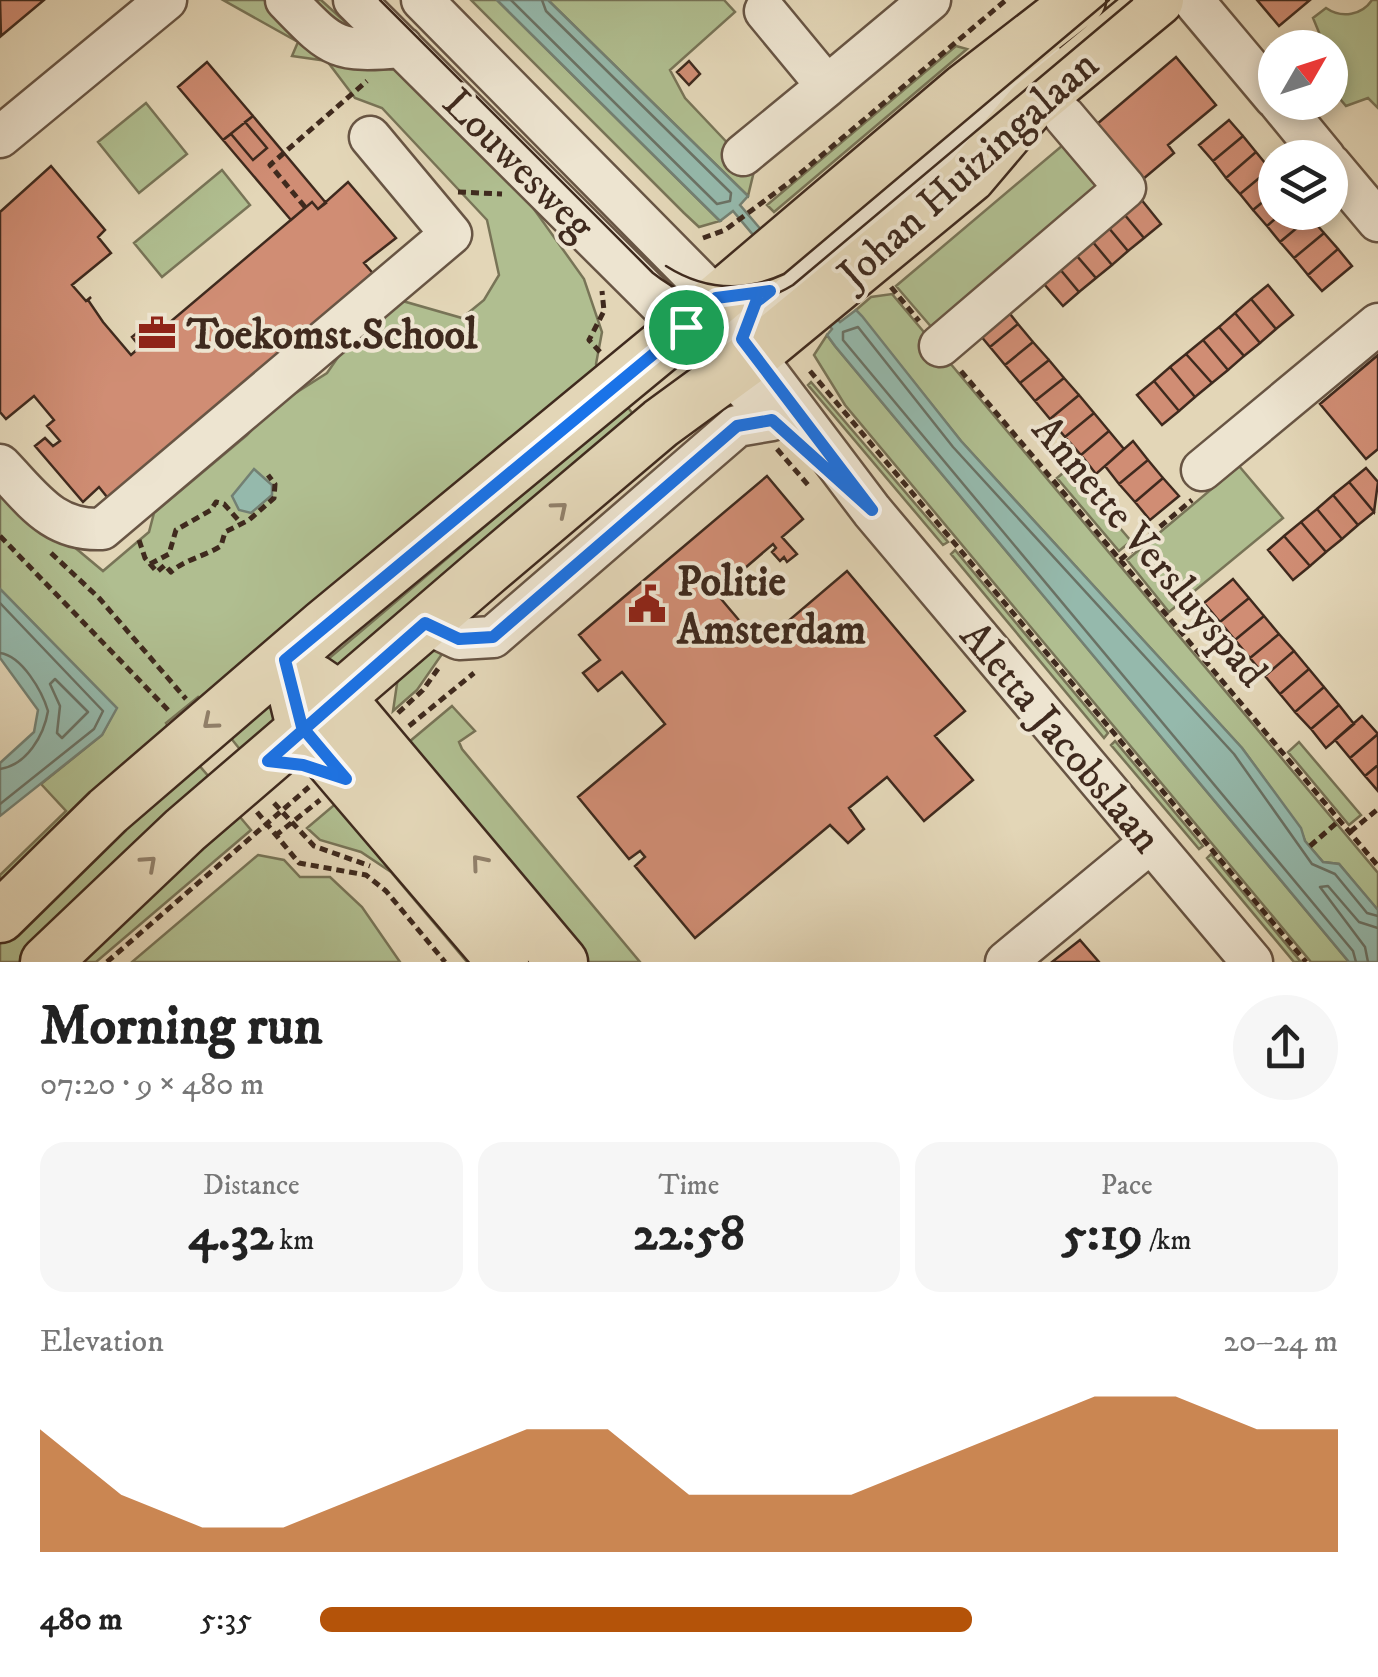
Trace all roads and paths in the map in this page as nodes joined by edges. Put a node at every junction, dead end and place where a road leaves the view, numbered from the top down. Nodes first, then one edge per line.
1 (166, 0) edge
2 (286, 0) edge
3 (354, 0) edge
4 (388, 0) edge
5 (422, 0) edge
6 (930, 0) edge
7 (1006, 0) edge
8 (1080, 0) edge
9 (1121, 0) edge
10 (1177, 2) edge
11 (765, 11) dead end
12 (391, 58) junction
13 (1258, 81) edge
14 (826, 86) junction
15 (1064, 116) dead end
16 (1294, 120) edge
17 (370, 136) dead end
18 (0, 137) edge
19 (1310, 140) edge
20 (742, 155) dead end
21 (1348, 185) edge
22 (306, 207) dead end
23 (1378, 221) edge
24 (780, 264) junction
25 (884, 278) dead end
26 (699, 314) junction
27 (1378, 324) edge
28 (940, 346) junction
29 (742, 356) junction
30 (808, 368) dead end
31 (772, 420) junction
32 (0, 466) edge
33 (1202, 470) joint
34 (268, 476) dead end
35 (872, 510) junction
36 (118, 514) junction
37 (242, 523) junction
38 (43, 546) dead end
39 (1120, 560) junction
40 (150, 564) junction
41 (408, 640) junction
42 (285, 660) junction
43 (184, 696) dead end
44 (303, 728) junction
45 (372, 736) junction
46 (336, 776) junction
47 (1378, 808) edge
48 (281, 811) junction
49 (1340, 820) junction
50 (1350, 832) junction
51 (1151, 842) junction
52 (1310, 846) dead end
53 (1378, 866) edge
54 (403, 896) dead end
55 (0, 917) edge
56 (46, 962) edge
57 (107, 962) edge
58 (503, 962) edge
59 (562, 962) edge
60 (1006, 962) edge
61 (1252, 962) edge
62 (1306, 962) edge

1 - 18 street
2 - 12 street
3 - 12 street, Louwesweg
4 - 26 street, Louwesweg
5 - 26 street, Louwesweg
6 - 14 street
7 - 24 path
8 - 24 main road, Johan Huizingalaan
9 - 24 street, Johan Huizingalaan
10 - 13 street
10 - 24 main road, Johan Huizingalaan
11 - 14 street
12 - 22 path
12 - 26 street, Louwesweg
14 - 20 street
15 - 28 street, Johan Huizingalaan
16 - 19 street
17 - 36 street
21 - 23 street
24 - 26 main road, Johan Huizingalaan
24 - 29 main road, Johan Huizingalaan
25 - 28 path, Annette Versluyspad
26 - 29 street, Aletta Jacobslaan
26 - 42 main road, Johan Huizingalaan
27 - 33 street
28 - 39 path, Annette Versluyspad
29 - 31 street, Aletta Jacobslaan
29 - 35 street, Aletta Jacobslaan
41 -> 29 main road, Johan Huizingalaan
30 - 62 path
31 - 35 street, Aletta Jacobslaan
31 - 41 street
32 - 36 street
33 - 39 path
34 - 37 path
35 - 51 street, Aletta Jacobslaan
36 - 40 path
37 - 40 path
37 - 40 path
38 - 43 path
39 - 49 path, Annette Versluyspad
41 - 44 main road, Johan Huizingalaan
41 - 45 main road
42 - 44 main road
42 -> 55 main road, Johan Huizingalaan
44 - 45 main road
44 - 46 main road
56 -> 44 main road, Johan Huizingalaan
59 -> 45 main road
46 - 48 path
46 - 58 main road
47 - 50 path
48 - 54 path
48 - 57 path
49 - 50 path, Annette Versluyspad
49 - 52 path
50 - 53 path, Annette Versluyspad
51 - 60 street
51 - 61 street, Aletta Jacobslaan

